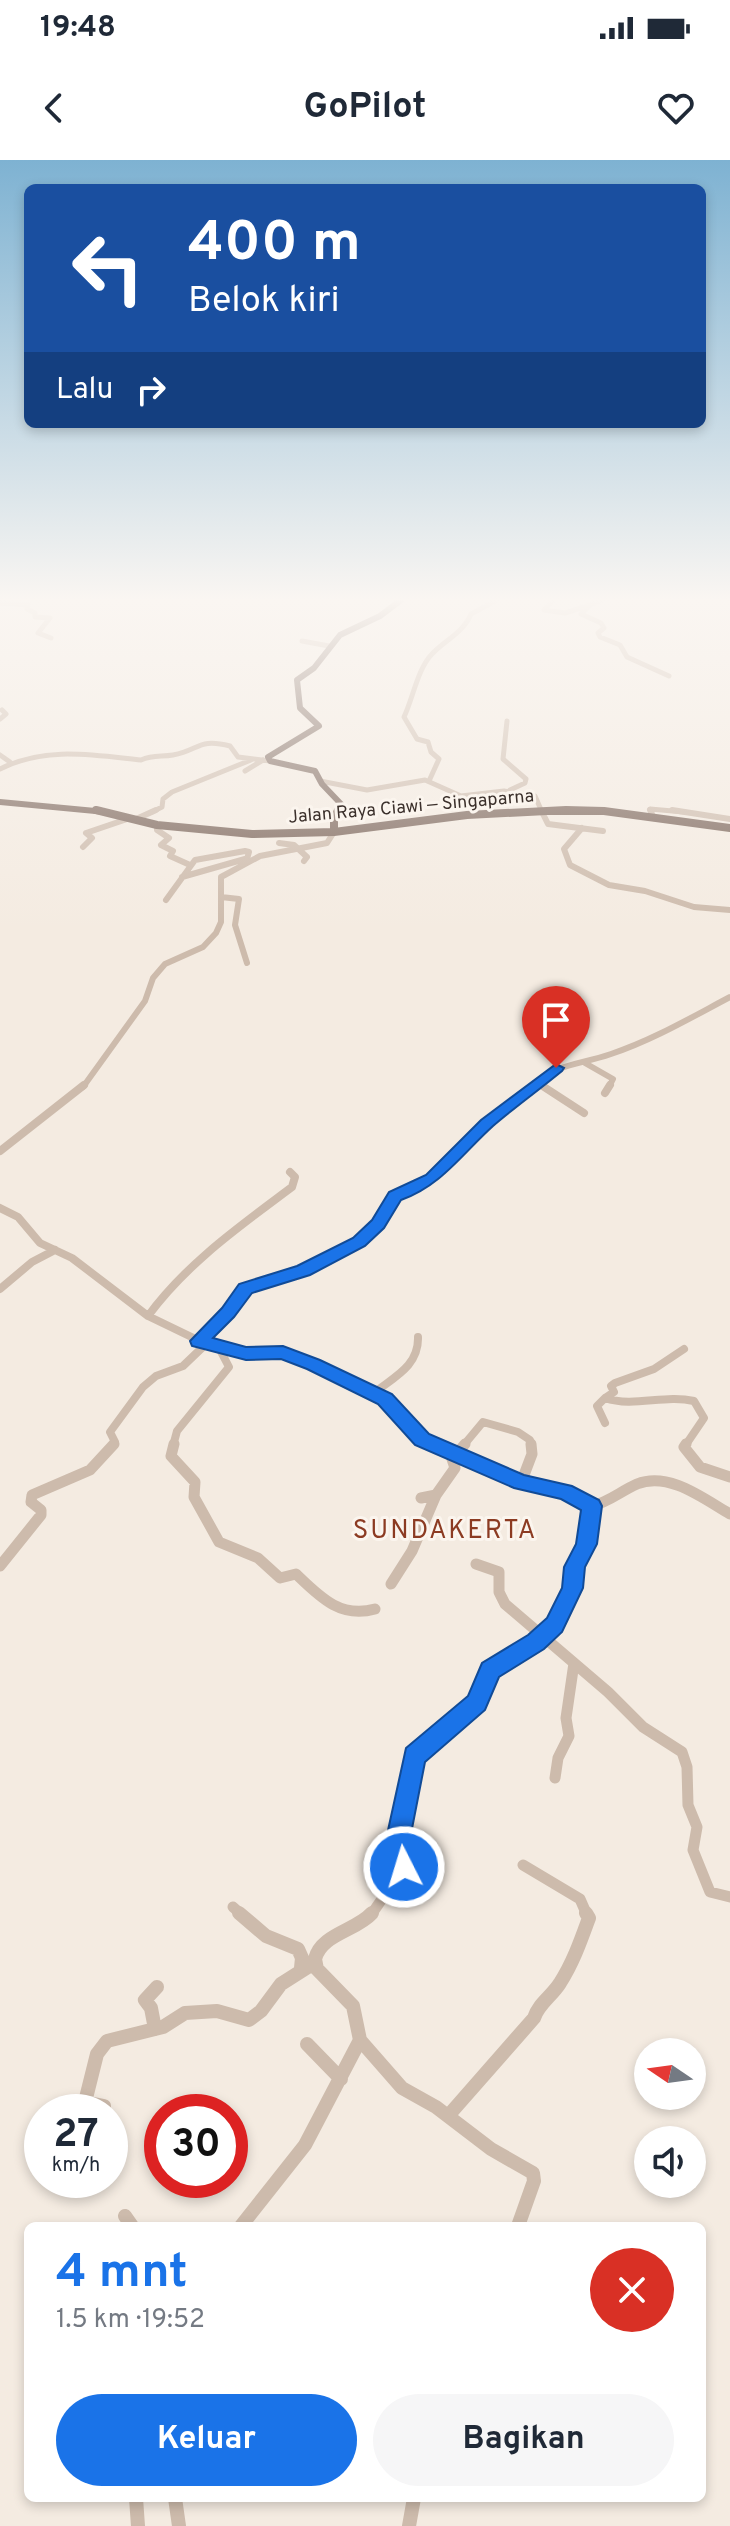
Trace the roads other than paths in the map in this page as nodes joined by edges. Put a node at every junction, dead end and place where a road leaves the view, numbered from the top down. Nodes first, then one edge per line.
1 (302, 710) edge
2 (407, 710) edge
3 (507, 721) dead end
4 (0, 755) edge
5 (253, 759) junction
6 (266, 760) junction
7 (10, 762) junction
8 (0, 769) edge
9 (245, 771) dead end
10 (320, 781) junction
11 (429, 781) junction
12 (507, 791) junction
13 (0, 802) edge
14 (542, 810) junction
15 (654, 818) junction
16 (132, 819) junction
17 (730, 819) edge
18 (157, 825) junction
19 (582, 828) junction
20 (728, 830) edge
21 (603, 831) dead end
22 (334, 832) junction
23 (279, 843) dead end
24 (83, 847) dead end
25 (298, 849) junction
26 (250, 859) junction
27 (304, 861) dead end
28 (190, 865) junction
29 (182, 877) junction
30 (221, 897) junction
31 (166, 900) dead end
32 (730, 910) edge
33 (247, 963) dead end
34 (730, 997) edge
35 (585, 1063) junction
36 (537, 1082) junction
37 (605, 1093) dead end
38 (584, 1113) dead end
39 (0, 1151) edge
40 (290, 1172) dead end
41 (0, 1208) edge
42 (55, 1250) junction
43 (0, 1289) edge
44 (148, 1316) junction
45 (418, 1337) dead end
46 (202, 1343) junction
47 (219, 1348) junction
48 (684, 1349) dead end
49 (374, 1393) junction
50 (605, 1398) junction
51 (605, 1423) dead end
52 (456, 1455) junction
53 (730, 1477) edge
54 (521, 1483) junction
55 (436, 1495) junction
56 (421, 1498) dead end
57 (592, 1506) junction
58 (730, 1514) edge
59 (476, 1564) dead end
60 (0, 1566) edge
61 (391, 1584) dead end
62 (375, 1609) dead end
63 (544, 1636) junction
64 (574, 1663) junction
65 (555, 1778) dead end
66 (523, 1865) dead end
67 (730, 1897) edge
68 (233, 1907) dead end
69 (308, 1965) junction
70 (157, 1987) dead end
71 (155, 2029) junction
72 (360, 2040) junction
73 (307, 2044) dead end
74 (341, 2079) junction
75 (87, 2094) edge
76 (448, 2116) junction
77 (244, 2222) edge
78 (519, 2222) edge
79 (136, 2502) edge
80 (176, 2502) edge
81 (413, 2502) edge
82 (138, 2526) edge
83 (179, 2526) edge
84 (409, 2526) edge

1 - 6 main road
2 - 11 street
3 - 12 street
4 - 7 street
5 - 6 street
5 - 7 street
5 - 16 street
6 - 9 street
6 - 10 main road
7 - 8 street
10 - 11 street
10 - 22 main road
11 - 12 street
12 - 14 street
13 - 16 main road, Jalan Raya Ciawi — Singaparna
14 - 15 main road, Jalan Raya Ciawi — Singaparna
14 - 19 street
14 - 22 main road, Jalan Raya Ciawi — Singaparna
15 - 17 street
15 - 20 main road, Jalan Raya Ciawi — Singaparna
16 - 18 main road, Jalan Raya Ciawi — Singaparna
16 - 24 street
18 - 22 main road, Jalan Raya Ciawi — Singaparna
18 - 28 street
19 - 21 street
19 - 32 street
22 - 25 street
23 - 25 street
25 - 26 street
25 - 27 street
26 - 28 street
26 - 29 street
26 - 30 street
28 - 29 street
29 - 31 street
30 - 33 street
30 - 39 street
34 - 35 street
35 - 36 street
35 - 37 street
36 - 38 street
36 - 46 street
40 - 44 street
41 - 42 street
42 - 43 street
42 - 44 street
44 - 46 street
45 - 49 street
46 - 47 street
46 - 60 street
47 - 49 street
47 - 62 street
48 - 50 street
49 - 52 street
50 - 51 street
50 - 53 street
52 - 54 street
52 - 54 street
52 - 55 street
54 - 57 street
55 - 56 street
55 - 61 street
57 - 58 street
57 - 63 street
59 - 63 street
63 - 64 street
63 - 69 street
64 - 65 street
64 - 67 street
66 - 76 street
68 - 69 street
69 - 71 street
69 - 72 street
70 - 71 street
71 - 75 street
72 - 74 street
72 - 76 street
73 - 74 street
74 - 77 street
76 - 78 street
79 - 82 street
80 - 83 street
81 - 84 street

